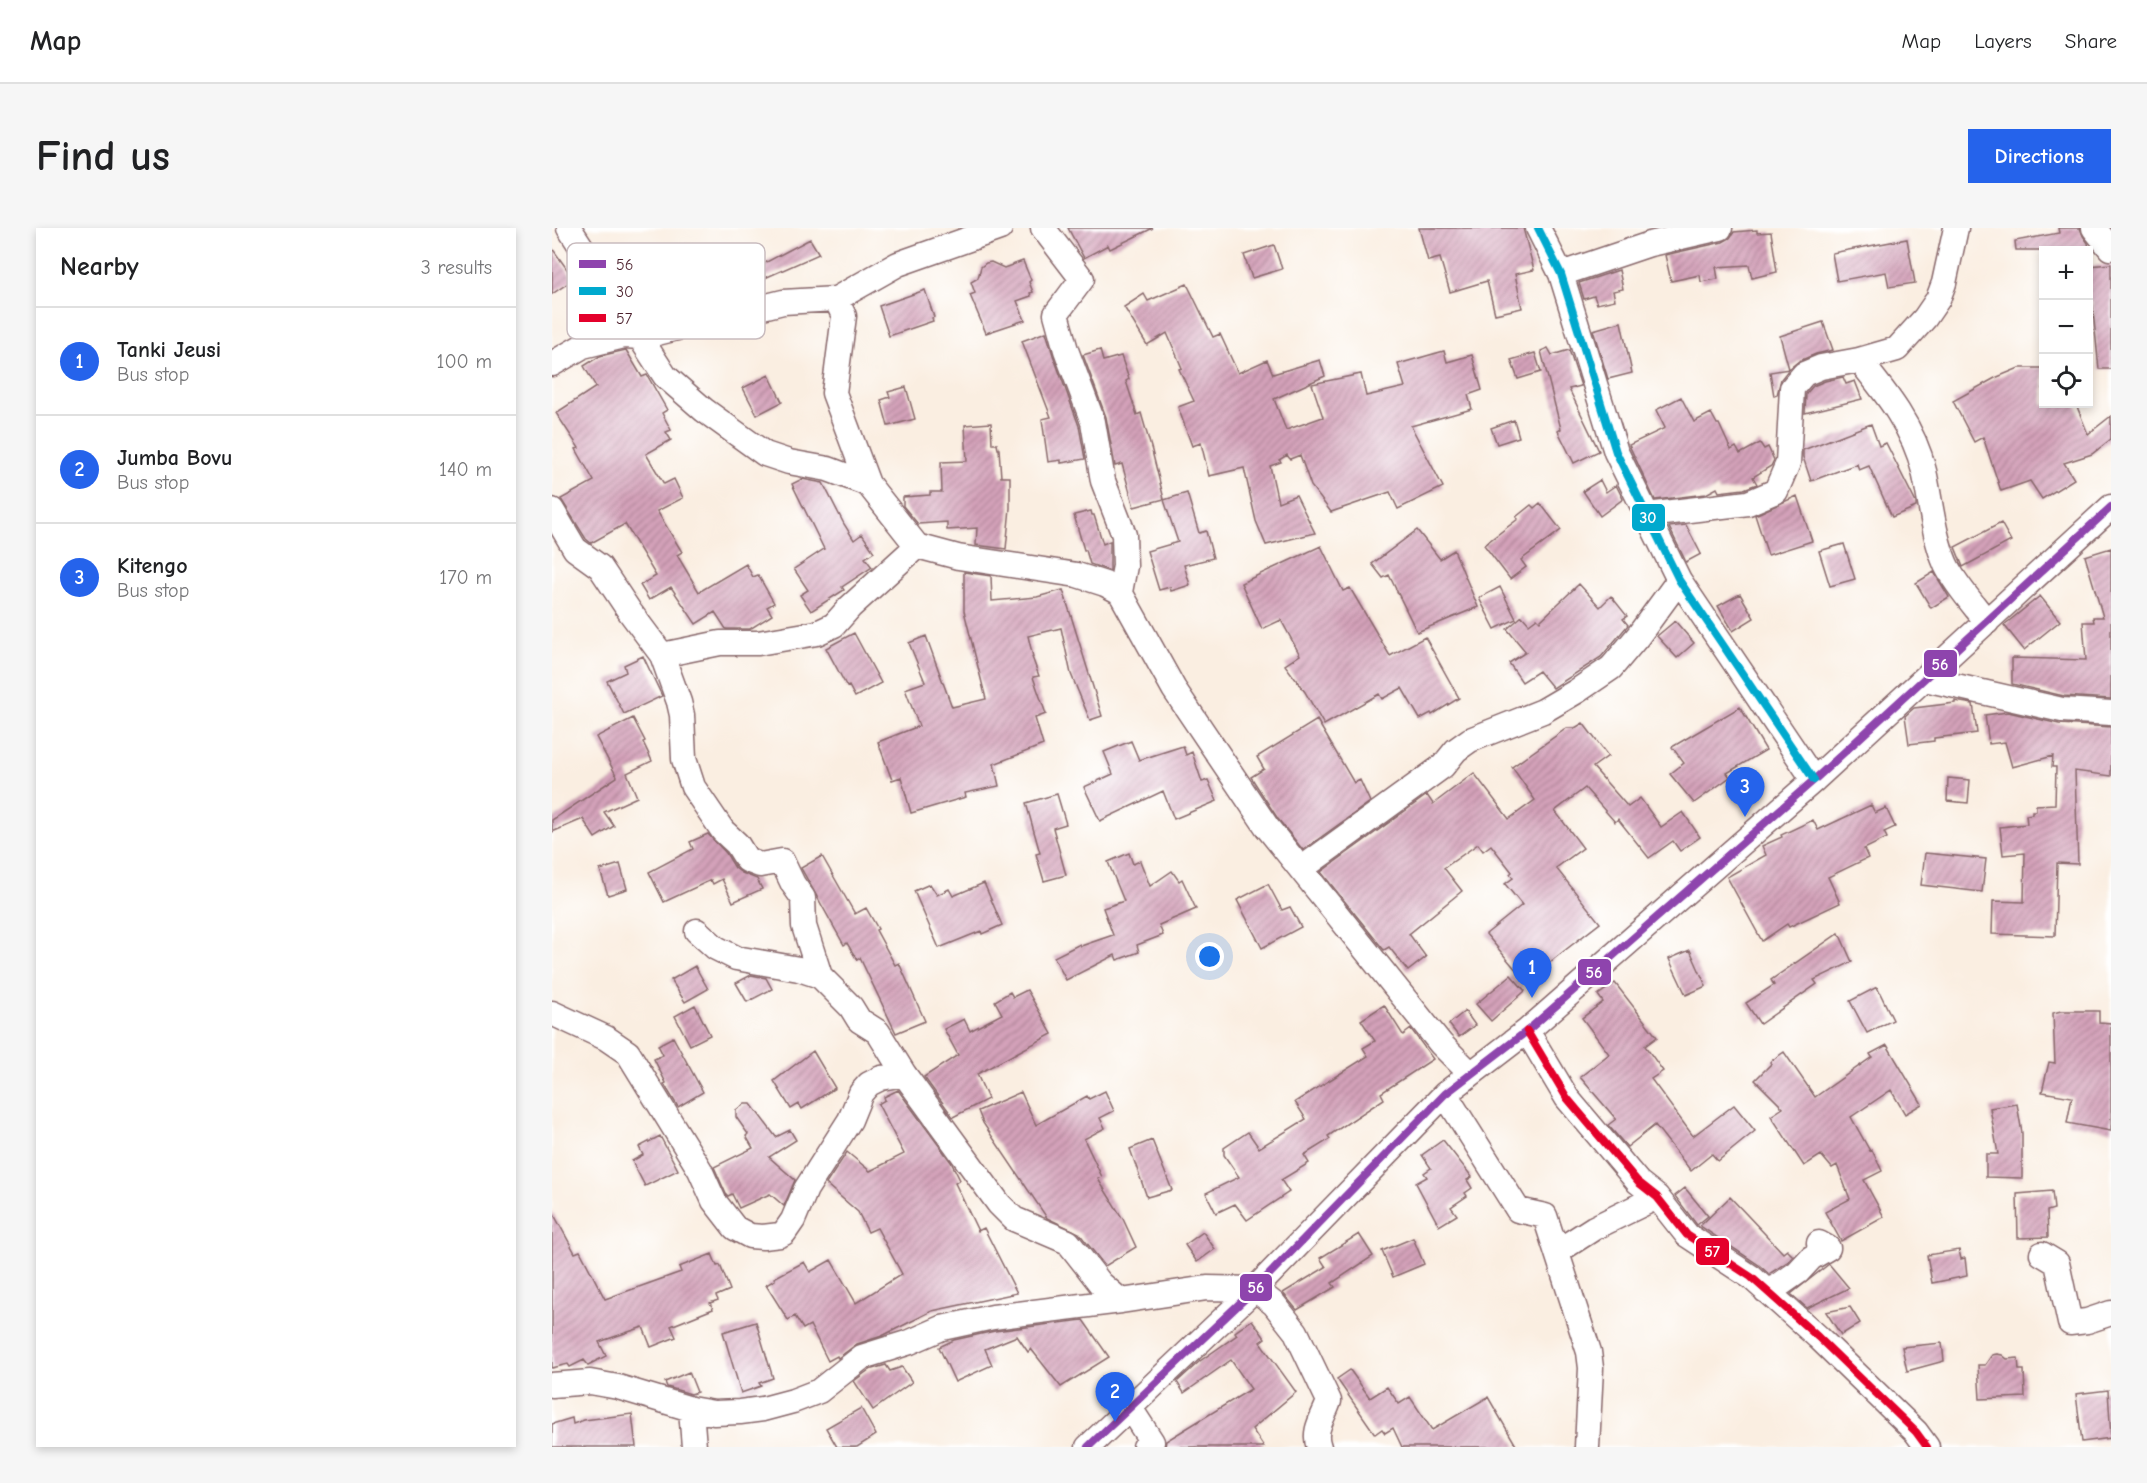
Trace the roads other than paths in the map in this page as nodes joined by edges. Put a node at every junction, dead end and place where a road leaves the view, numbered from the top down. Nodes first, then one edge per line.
1 (569, 228) edge
2 (1000, 228) edge
3 (1043, 228) edge
4 (1538, 228) edge
5 (1720, 228) edge
6 (1956, 228) edge
7 (2094, 228) edge
8 (579, 243) edge
9 (2110, 248) edge
10 (1561, 274) junction
11 (836, 299) junction
12 (765, 306) edge
13 (612, 339) edge
14 (642, 339) edge
15 (1859, 360) junction
16 (552, 364) edge
17 (868, 484) junction
18 (2111, 507) edge
19 (552, 510) edge
20 (1647, 515) junction
21 (917, 546) junction
22 (1679, 580) junction
23 (1120, 592) junction
24 (1987, 622) junction
25 (662, 655) junction
26 (1925, 679) junction
27 (2111, 713) edge
28 (1814, 780) junction
29 (1301, 869) junction
30 (697, 932) dead end
31 (820, 976) junction
32 (552, 1013) edge
33 (1527, 1031) junction
34 (904, 1074) junction
35 (1471, 1074) junction
36 (1444, 1094) junction
37 (1657, 1197) junction
38 (1819, 1243) dead end
39 (1558, 1251) junction
40 (2042, 1254) dead end
41 (1255, 1289) junction
42 (1766, 1291) junction
43 (1121, 1301) junction
44 (2111, 1313) edge
45 (552, 1385) edge
46 (1130, 1408) junction
47 (692, 1409) junction
48 (694, 1447) edge
49 (1089, 1447) edge
50 (1145, 1447) edge
51 (1318, 1447) edge
52 (1587, 1447) edge
53 (1927, 1447) edge

1 - 8 street
2 - 11 street
3 - 23 street
4 - 10 street
5 - 10 street
6 - 15 street
7 - 9 street
10 - 20 street
11 - 12 street
11 - 17 street
13 - 16 street
14 - 17 street
15 - 20 street
15 - 24 street
17 - 21 street
18 - 24 street
19 - 25 street
20 - 22 street
21 - 23 street
21 - 25 street
22 - 28 street
22 - 29 street
23 - 29 street
24 - 26 street
25 - 31 street
26 - 27 street
26 - 28 street
28 - 33 street
29 - 35 street
30 - 31 street
31 - 34 street
32 - 34 street
33 - 35 street
33 - 37 street
34 - 43 street
35 - 36 street
36 - 39 street
36 - 41 street
37 - 39 street
37 - 42 street
38 - 42 street
39 - 52 street
40 - 44 street
41 - 43 street
41 - 46 street
41 - 51 street
42 - 53 street
43 - 47 street
45 - 47 street
46 - 49 street
46 - 50 street
47 - 48 street

